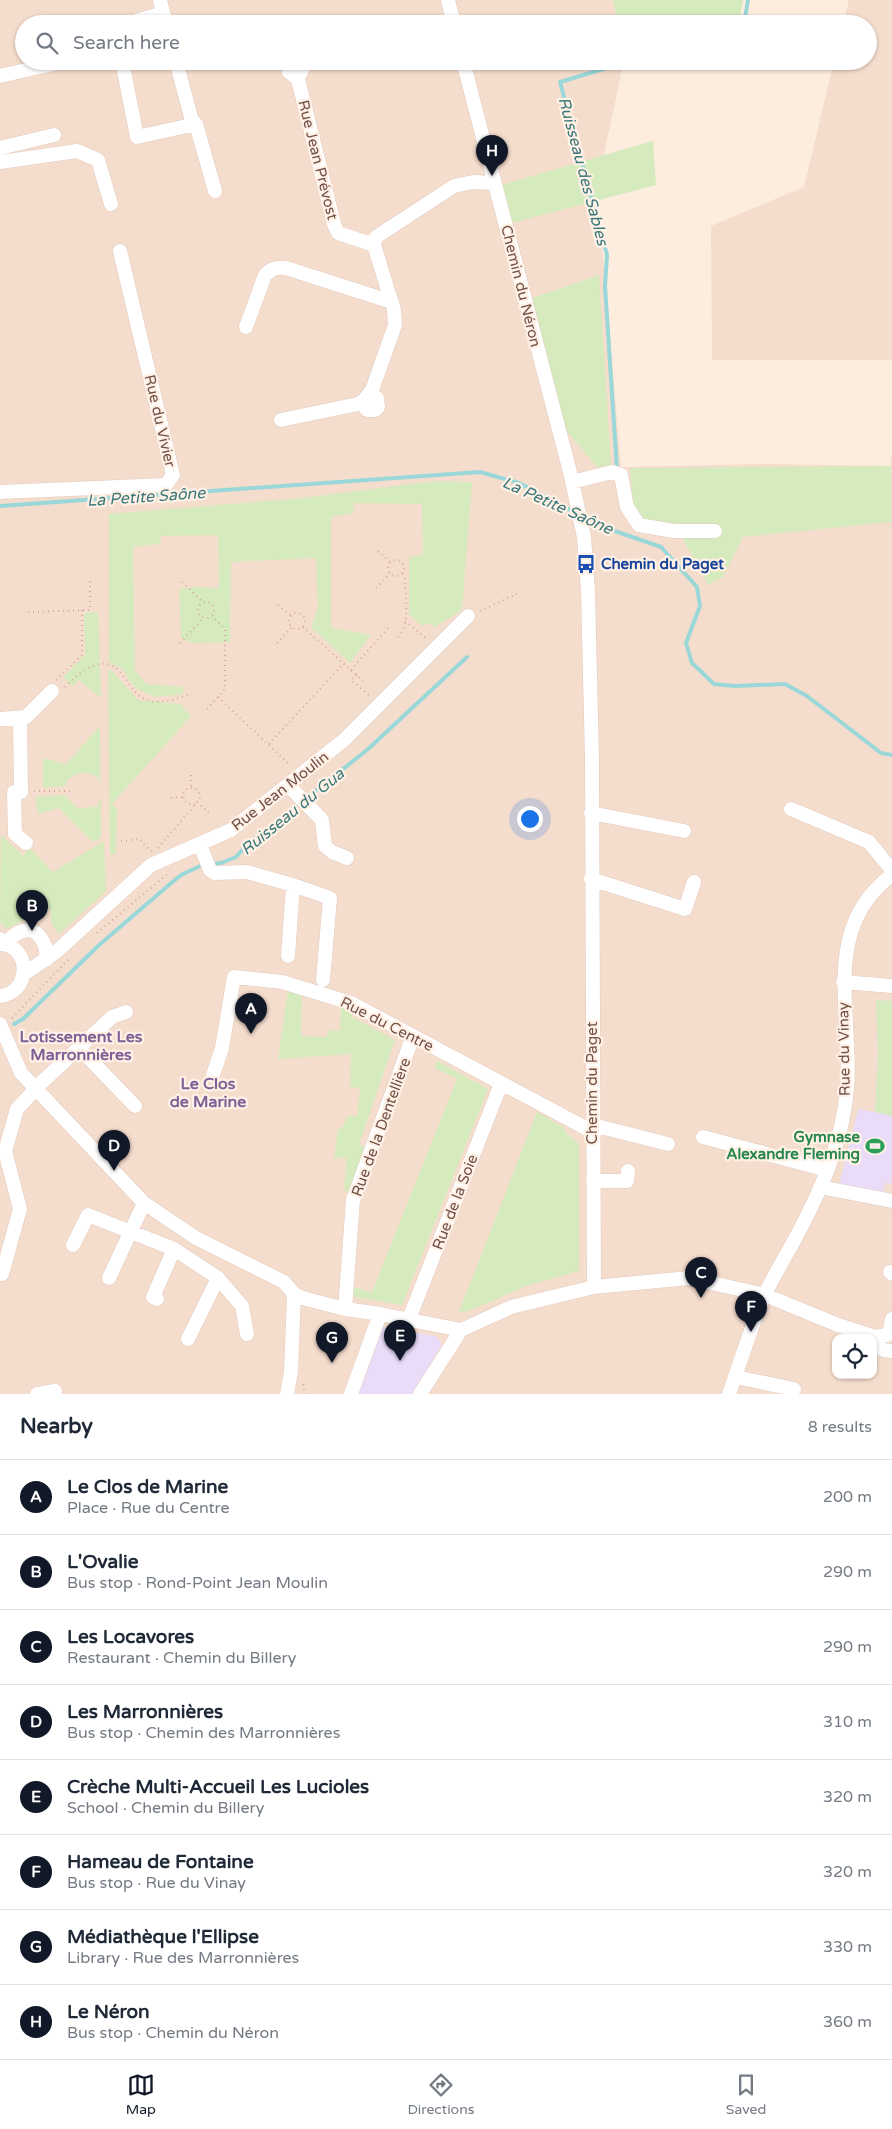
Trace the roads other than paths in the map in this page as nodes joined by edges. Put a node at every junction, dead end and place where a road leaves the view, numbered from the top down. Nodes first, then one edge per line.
1 (448, 0) edge
2 (452, 15) edge
3 (26, 70) edge
4 (124, 70) edge
5 (178, 70) edge
6 (289, 70) edge
7 (302, 70) edge
8 (465, 70) edge
9 (0, 76) edge
10 (298, 79) junction
11 (196, 124) junction
12 (54, 135) dead end
13 (0, 148) edge
14 (0, 162) edge
15 (494, 183) junction
16 (215, 191) dead end
17 (111, 204) dead end
18 (374, 245) junction
19 (120, 251) dead end
20 (392, 302) junction
21 (246, 327) dead end
22 (281, 420) dead end
23 (572, 482) junction
24 (0, 492) edge
25 (579, 515) joint
26 (715, 531) dead end
27 (468, 616) road end
28 (52, 691) road end
29 (20, 718) junction
30 (0, 719) edge
31 (297, 794) junction
32 (791, 809) dead end
33 (592, 813) junction
34 (684, 831) dead end
35 (26, 843) dead end
36 (200, 845) junction
37 (347, 858) dead end
38 (892, 870) edge
39 (892, 875) edge
40 (591, 879) junction
41 (694, 882) dead end
42 (293, 885) junction
43 (1, 942) edge
44 (288, 956) dead end
45 (46, 960) junction
46 (24, 974) junction
47 (323, 980) dead end
48 (843, 982) junction
49 (892, 986) edge
50 (0, 996) edge
51 (126, 1012) dead end
52 (4, 1023) edge
53 (413, 1036) junction
54 (79, 1048) junction
55 (12, 1054) junction
56 (0, 1063) edge
57 (213, 1075) dead end
58 (501, 1084) junction
59 (36, 1090) junction
60 (135, 1106) dead end
61 (593, 1129) junction
62 (703, 1137) dead end
63 (668, 1144) dead end
64 (827, 1170) junction
65 (628, 1171) dead end
66 (593, 1181) junction
67 (820, 1187) junction
68 (892, 1201) edge
69 (144, 1203) junction
70 (128, 1232) junction
71 (73, 1245) dead end
72 (174, 1249) junction
73 (2, 1274) dead end
74 (108, 1278) dead end
75 (218, 1278) junction
76 (594, 1286) junction
77 (294, 1294) junction
78 (765, 1295) junction
79 (157, 1299) dead end
80 (345, 1309) junction
81 (380, 1314) junction
82 (409, 1319) junction
83 (892, 1319) edge
84 (461, 1330) junction
85 (246, 1334) dead end
86 (866, 1334) edge
87 (877, 1337) edge
88 (188, 1339) dead end
89 (877, 1346) edge
90 (892, 1351) edge
91 (735, 1377) junction
92 (794, 1389) dead end
93 (56, 1391) dead end
94 (37, 1394) edge
95 (287, 1394) edge
96 (351, 1394) edge
97 (420, 1394) edge
98 (729, 1394) edge

1 - 2 street
3 - 9 street
4 - 11 street
5 - 11 street
6 - 10 street, Rue Jean Prévost
7 - 10 street, Rue Jean Prévost
8 - 15 street, Chemin du Néron
10 - 18 street, Rue Jean Prévost
11 - 16 street
12 - 13 street
14 - 17 street
15 - 18 street
15 - 23 street, Chemin du Néron
18 - 20 street
19 - 24 street, Rue du Vivier
20 - 21 street
20 - 22 street
23 - 25 street, Chemin du Néron
23 - 26 street
25 - 33 street, Chemin du Paget
27 - 31 street, Rue Jean Moulin
28 - 29 street
29 - 30 street
29 - 35 street
31 - 36 street, Rue Jean Moulin
31 - 37 street
32 - 38 street
33 - 34 street
33 - 40 street, Chemin du Paget
36 - 42 street
36 - 45 street, Rue Jean Moulin
39 - 48 street, Rue du Vinay
40 - 41 street
40 - 61 street, Chemin du Paget
42 - 44 street
42 - 47 street
43 - 45 street
43 - 46 street
45 - 46 street, Rue Jean Moulin
46 - 50 street, Rue Jean Moulin
48 - 49 street
48 - 64 street, Rue du Vinay
51 - 54 street
52 - 55 street
53 - 57 street, Rue du Centre
53 - 58 street, Rue du Centre
53 - 80 street, Rue de la Dentellière
54 - 59 street
54 - 60 street
55 - 56 street
55 - 59 street
58 - 61 street, Rue du Centre
58 - 82 street, Rue de la Soie
59 - 69 street
59 - 73 street
61 - 63 street, Rue du Centre
61 - 66 street, Chemin du Paget
62 - 64 street
64 - 67 street, Rue du Vinay
65 - 66 street
66 - 76 street, Chemin du Paget
67 - 68 street
67 - 78 street, Rue du Vinay
69 - 70 street
69 - 77 street
70 - 71 street
70 - 72 street
70 - 74 street
72 - 75 street
72 - 79 street
75 - 85 street
75 - 88 street
76 - 78 street
76 - 84 street
77 - 80 street
77 - 95 street
78 - 86 street
78 - 91 street, Rue du Vinay
80 - 81 street
81 - 82 street
81 - 96 street
82 - 84 street
83 - 87 street
84 - 97 street
89 - 90 street
91 - 92 street
91 - 98 street, Rue du Vinay
93 - 94 street

